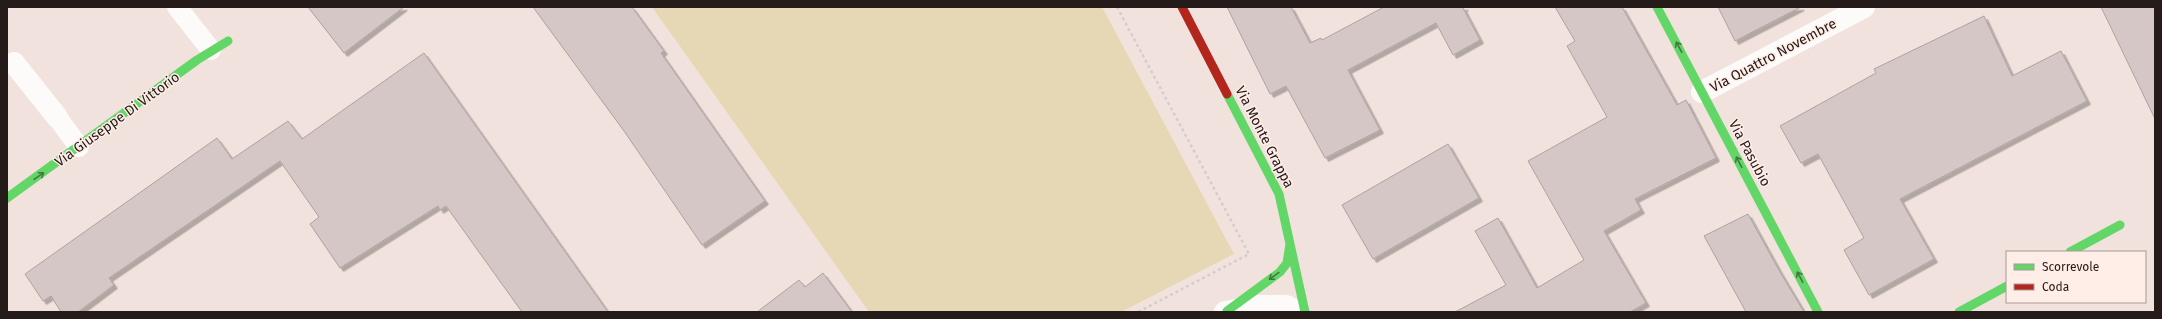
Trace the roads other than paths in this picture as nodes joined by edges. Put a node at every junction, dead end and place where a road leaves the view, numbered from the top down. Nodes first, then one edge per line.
1 (177, 7) edge
2 (1182, 7) edge
3 (1657, 7) edge
4 (1864, 7) edge
5 (212, 50) joint
6 (14, 63) dead end
7 (1702, 92) junction
8 (57, 117) joint
9 (79, 147) junction
10 (7, 198) edge
11 (2120, 225) dead end
12 (1291, 243) junction
13 (2072, 251) edge
14 (2006, 287) edge
15 (1226, 311) edge
16 (1297, 312) edge
17 (1305, 312) edge
18 (1818, 312) edge
19 (1959, 312) edge

1 - 5 lane
2 - 12 street, Via Monte Grappa
7 -> 3 street, Via Pasubio
4 - 7 street, Via Quattro Novembre
5 - 9 street, Via Giuseppe Di Vittorio
6 - 8 street
18 -> 7 street, Via Pasubio
8 - 9 lane
10 -> 9 street, Via Giuseppe Di Vittorio
11 - 13 street
12 -> 15 street
12 - 17 street, Via Monte Grappa
14 - 19 street
15 - 16 street

